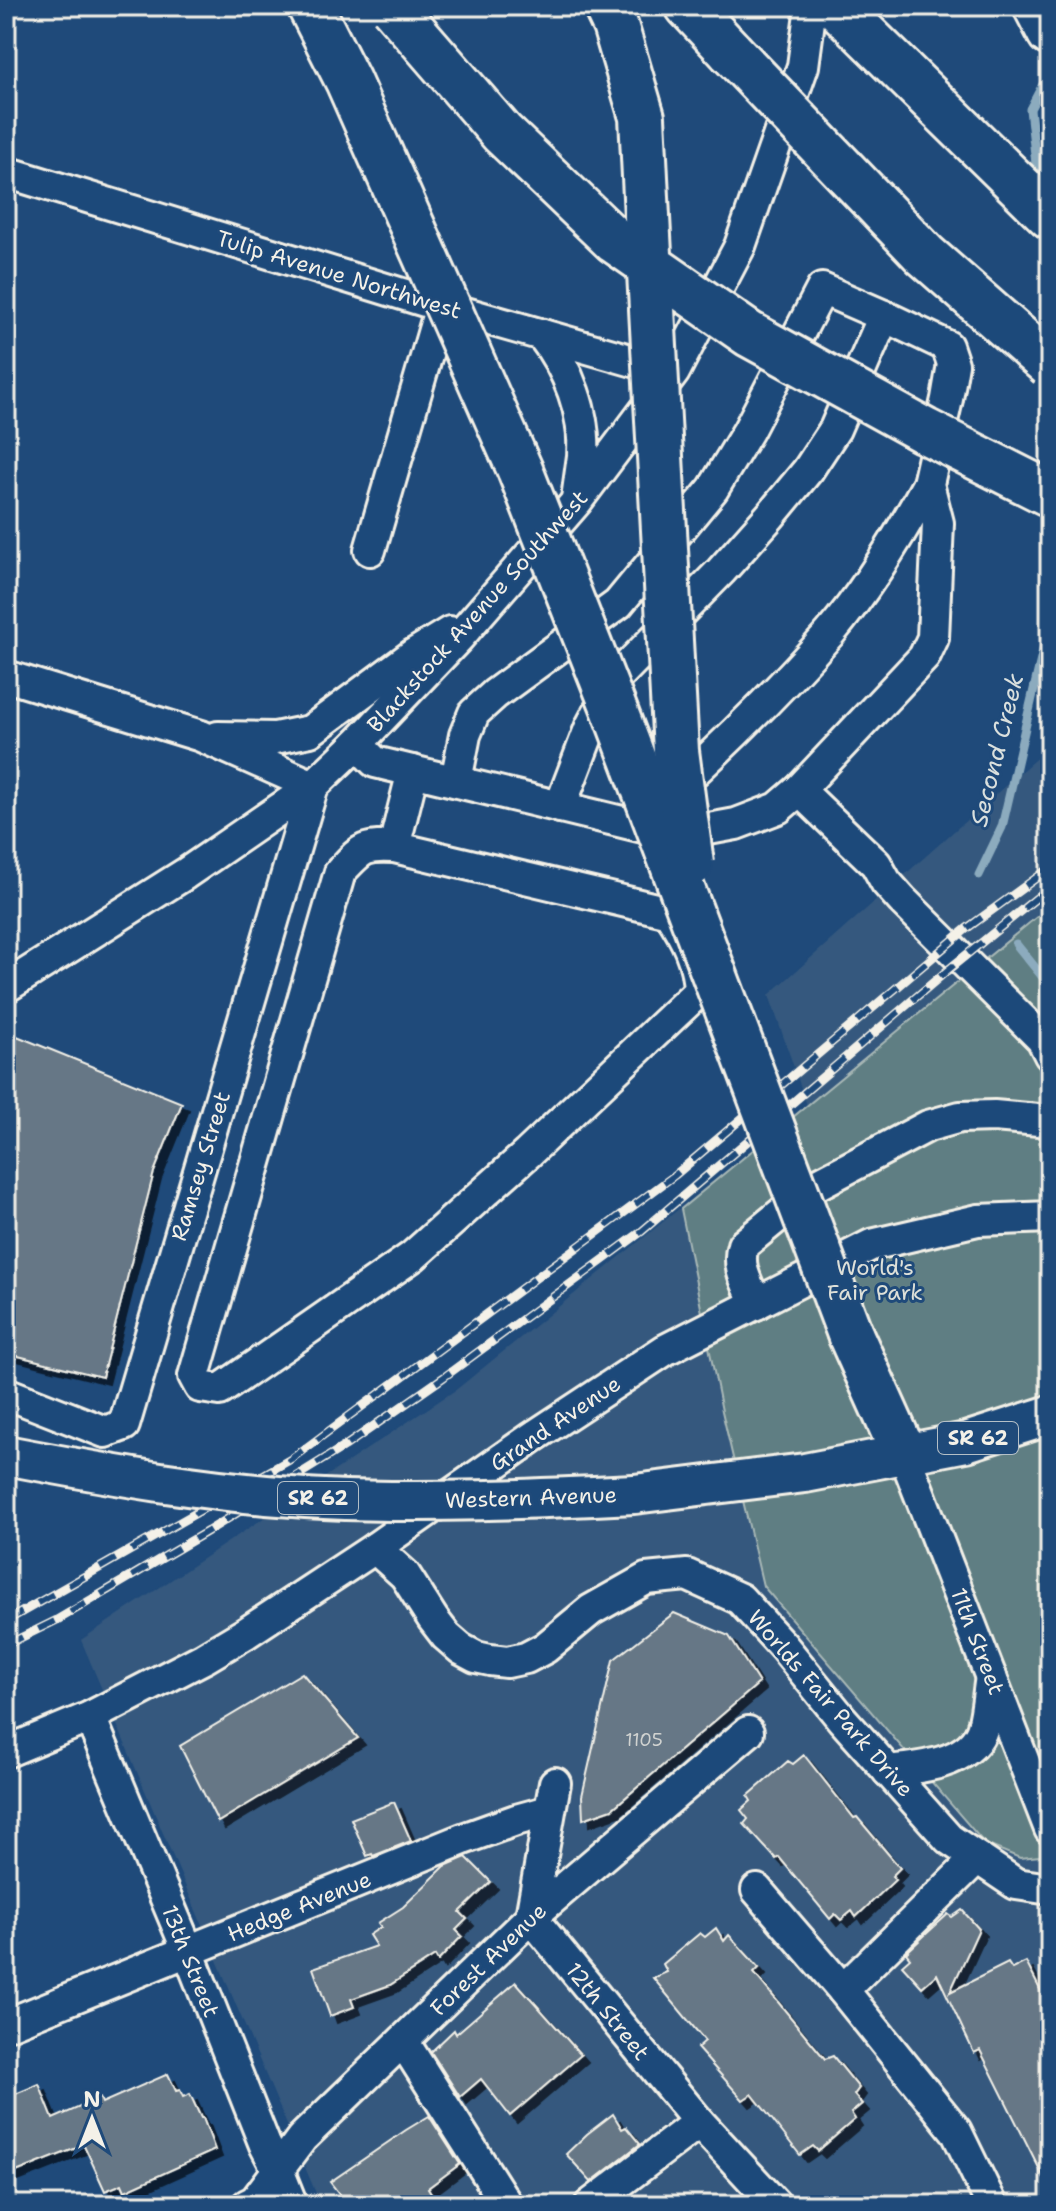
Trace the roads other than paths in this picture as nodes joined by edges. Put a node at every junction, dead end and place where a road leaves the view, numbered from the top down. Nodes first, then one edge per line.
1 (310, 6) edge
2 (392, 6) edge
3 (606, 6) edge
4 (688, 6) edge
5 (811, 6) edge
6 (836, 6) edge
7 (1036, 6) edge
8 (1050, 33) edge
9 (6, 172) edge
10 (1050, 216) edge
11 (441, 306) junction
12 (884, 316) junction
13 (542, 335) junction
14 (1050, 365) edge
15 (674, 372) junction
16 (928, 484) junction
17 (1050, 494) edge
18 (577, 501) junction
19 (370, 550) dead end
20 (482, 611) junction
21 (6, 676) edge
22 (201, 736) junction
23 (357, 744) junction
24 (413, 771) junction
25 (456, 781) junction
26 (313, 786) junction
27 (799, 790) junction
28 (560, 807) junction
29 (649, 830) junction
30 (394, 847) junction
31 (6, 987) edge
32 (731, 1020) junction
33 (1050, 1055) edge
34 (1050, 1121) edge
35 (1050, 1217) edge
36 (756, 1304) junction
37 (6, 1393) edge
38 (1050, 1415) edge
39 (904, 1454) junction
40 (6, 1455) edge
41 (375, 1548) junction
42 (991, 1675) junction
43 (90, 1717) junction
44 (748, 1732) dead end
45 (6, 1752) edge
46 (888, 1771) junction
47 (1050, 1829) edge
48 (977, 1858) junction
49 (1050, 1889) edge
50 (757, 1890) dead end
51 (531, 1917) junction
52 (188, 1951) junction
53 (843, 1990) junction
54 (6, 2025) edge
55 (403, 2041) junction
56 (699, 2122) junction
57 (278, 2170) junction
58 (247, 2205) edge
59 (292, 2205) edge
60 (507, 2205) edge
61 (590, 2205) edge
62 (776, 2205) edge
63 (992, 2205) edge

1 - 32 highway, bridge
2 - 17 highway, bridge
3 - 32 highway, bridge
4 - 14 highway, bridge
5 - 15 street, Blackstock Avenue Southwest
6 - 10 highway
7 - 8 highway
9 - 11 street, Tulip Avenue Northwest
11 - 13 street, Tulip Avenue Northwest
11 - 19 street
12 - 16 street
12 - 25 street
12 - 28 street
13 - 15 street, Tulip Avenue Northwest
13 - 18 street
15 - 18 street, Blackstock Avenue Southwest
16 - 27 street
16 - 29 street
18 - 20 street, Blackstock Avenue Southwest
20 - 22 street
20 - 23 street, Blackstock Avenue Southwest
21 - 22 street
22 - 26 street
23 - 24 street
23 - 26 street, Blackstock Avenue Southwest
24 - 25 street
24 - 30 street
25 - 28 street
26 - 31 street, Blackstock Avenue Southwest
26 - 37 street, Ramsey Street
27 - 29 street
27 - 33 street
28 - 29 street
30 - 30 street
32 - 39 highway, bridge
34 - 36 street
35 - 36 street, Grand Avenue
36 - 41 street, Grand Avenue
38 - 39 main road, Western Avenue / SR 62
39 - 40 main road, Western Avenue / SR 62, bridge
39 - 42 street, 11th Street
41 - 43 street, Grand Avenue
41 - 46 street, Worlds Fair Park Drive
42 - 46 street
42 - 47 street, 11th Street
43 - 45 street, Grand Avenue
43 - 52 street, 13th Street
44 - 51 street, Forest Avenue
46 - 48 street, Worlds Fair Park Drive
48 - 49 street, Worlds Fair Park Drive
48 - 53 street
50 - 53 street
51 - 52 street, Hedge Avenue
51 - 55 street, Forest Avenue
51 - 56 street, 12th Street
52 - 54 street, Hedge Avenue
52 - 57 street, 13th Street
53 - 63 street
55 - 57 street, Forest Avenue
55 - 60 street
56 - 61 street
56 - 62 street, 12th Street
57 - 58 street, Forest Avenue
57 - 59 street, 13th Street

